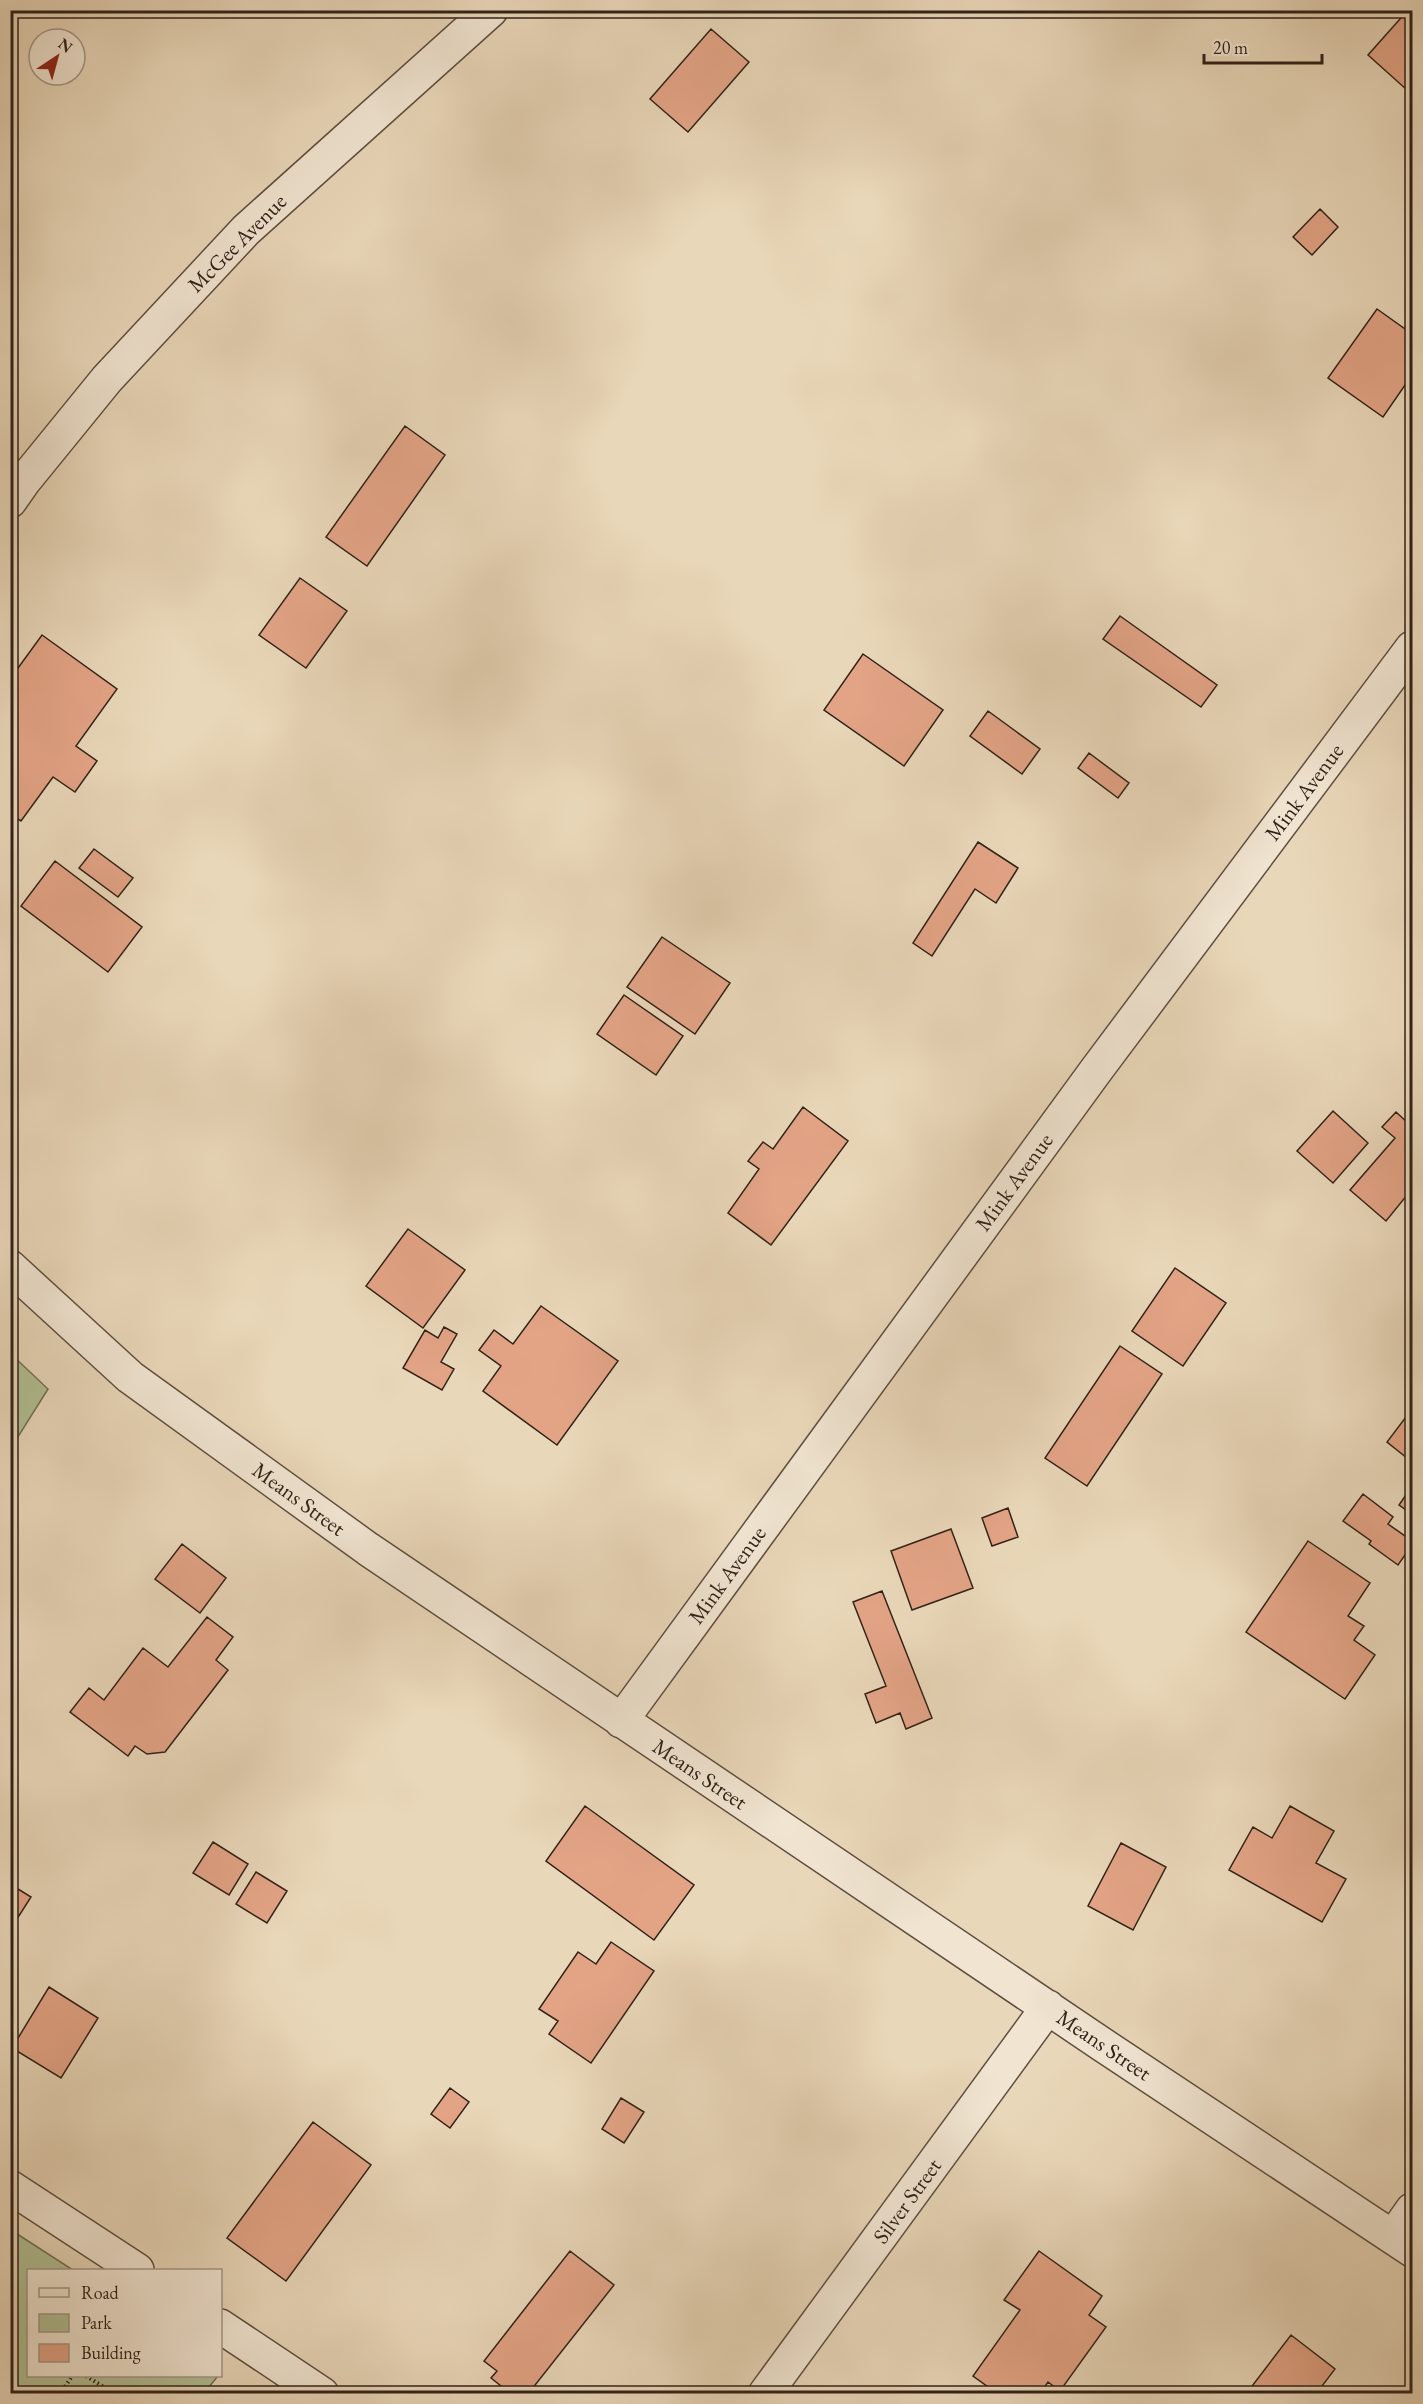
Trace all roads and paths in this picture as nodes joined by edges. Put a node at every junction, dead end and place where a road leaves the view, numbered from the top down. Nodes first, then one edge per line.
1 (491, 10) edge
2 (10, 501) edge
3 (1413, 648) edge
4 (10, 1268) edge
5 (621, 1721) junction
6 (1048, 2007) junction
7 (10, 2187) edge
8 (1413, 2210) edge
9 (1403, 2244) edge
10 (134, 2269) edge
11 (222, 2327) edge
12 (71, 2377) edge
13 (88, 2377) edge
14 (112, 2392) edge
15 (60, 2394) edge
16 (322, 2394) edge
17 (765, 2394) edge

1 - 2 street, McGee Avenue
3 - 5 street, Mink Avenue
4 - 5 street, Means Street
5 - 6 street, Means Street
6 - 9 street, Means Street
6 - 17 street, Silver Street
7 - 10 street
8 - 9 street
11 - 16 street
12 - 15 path
13 - 14 path

